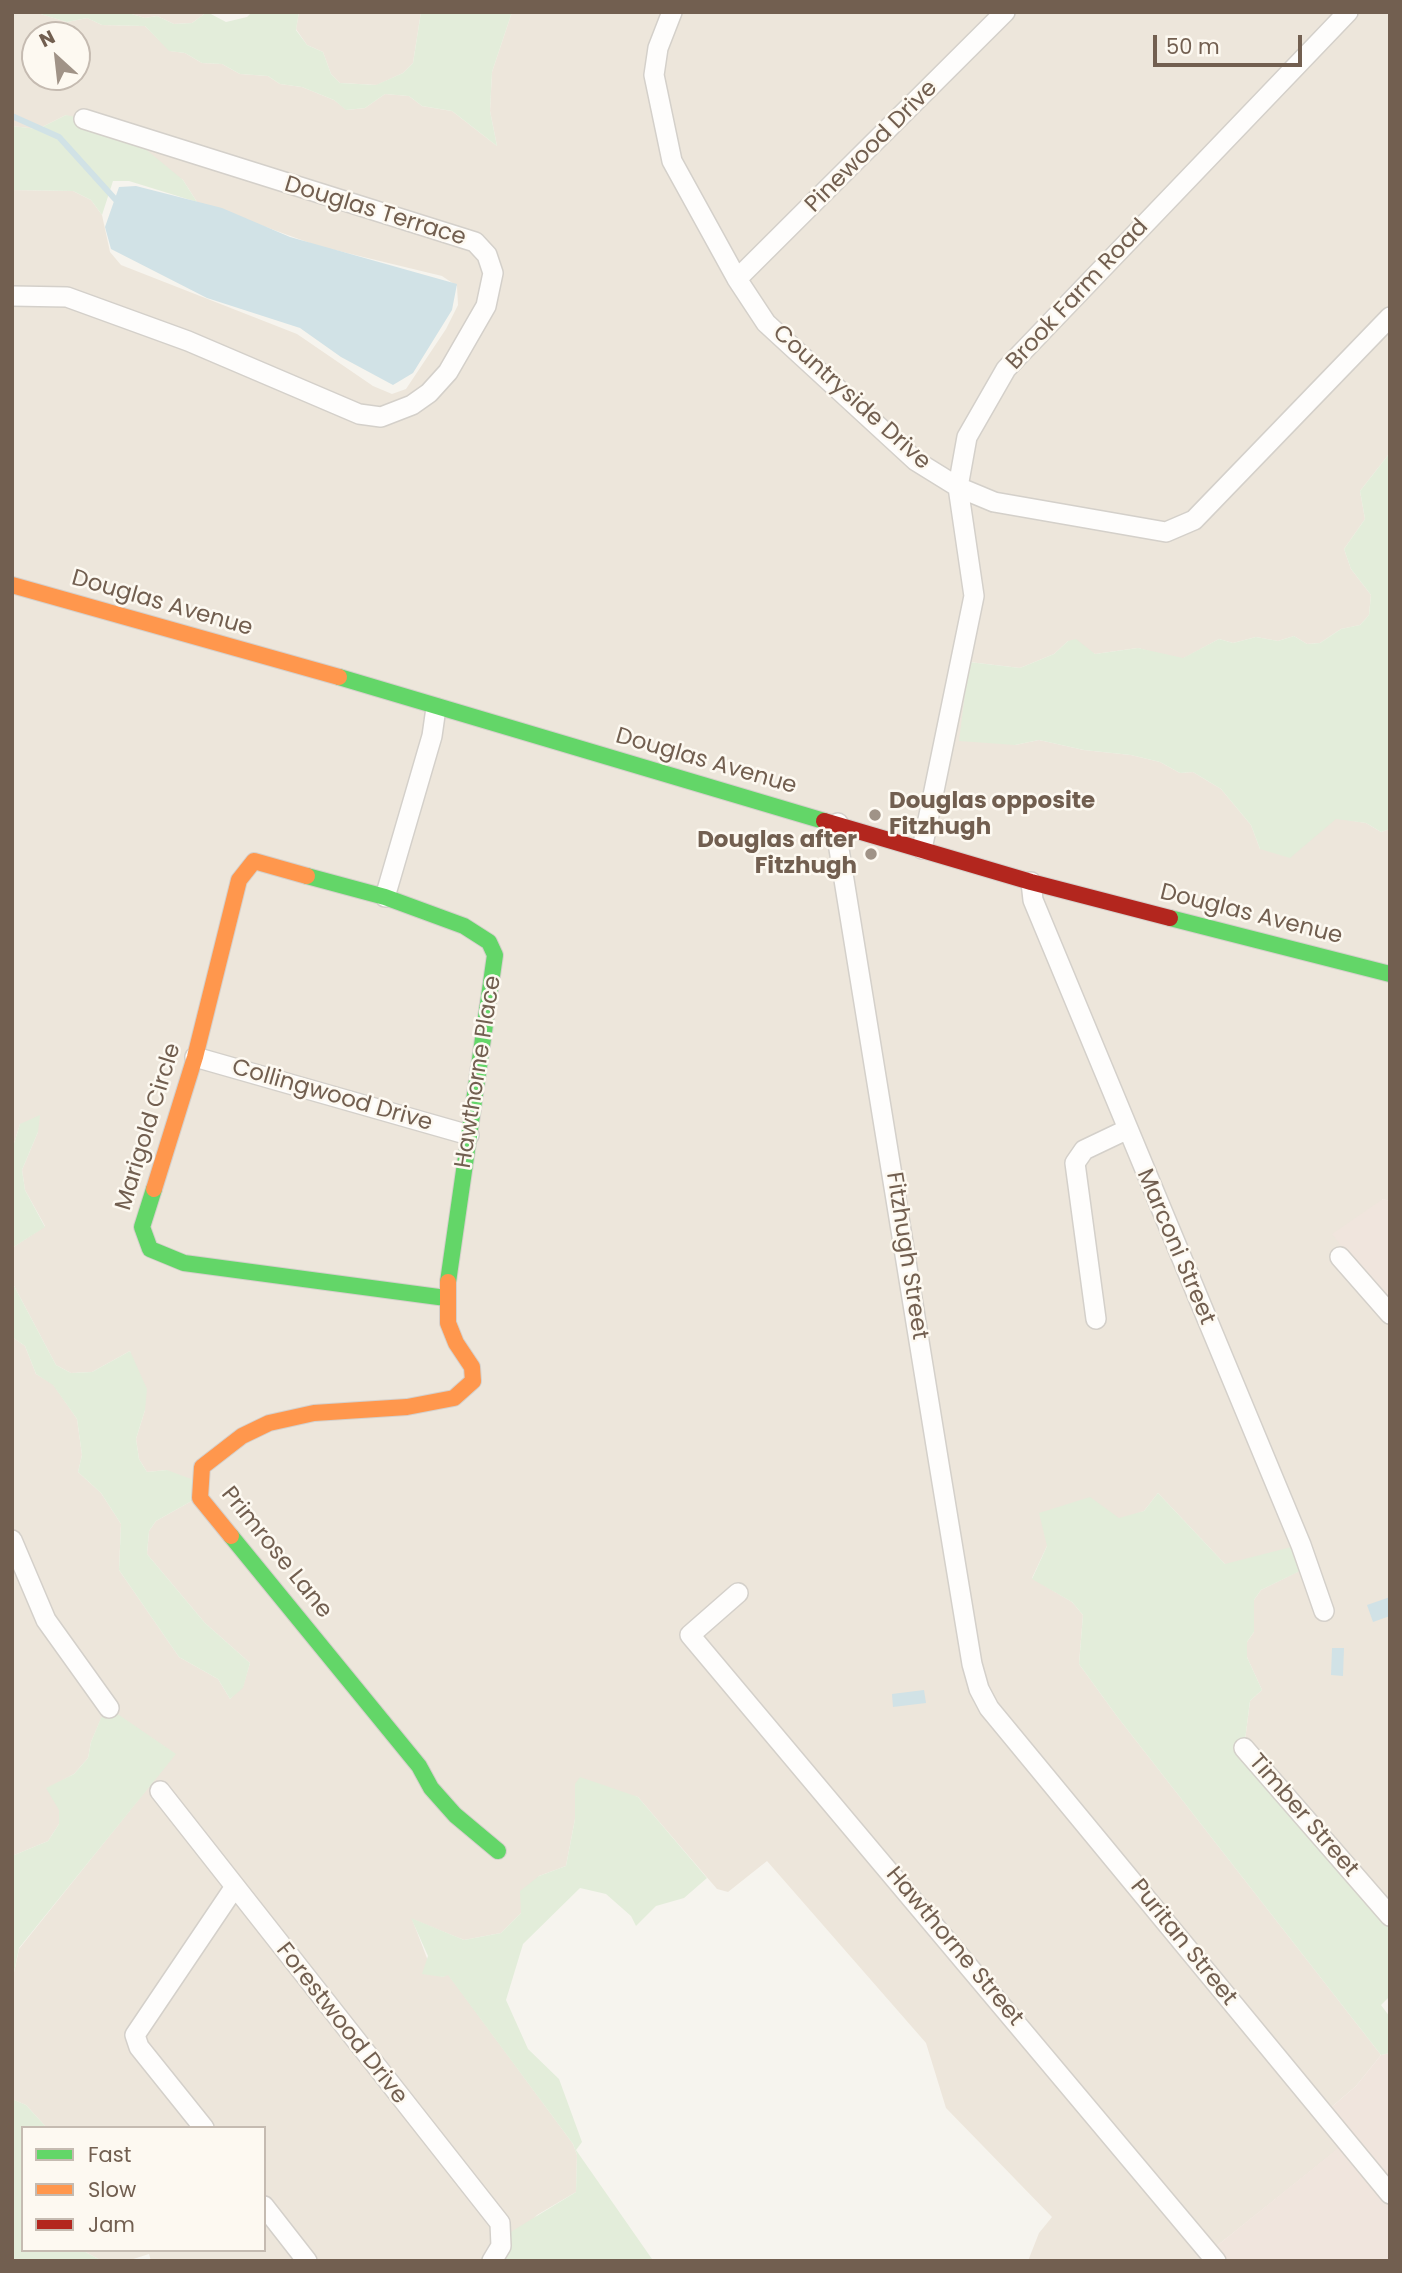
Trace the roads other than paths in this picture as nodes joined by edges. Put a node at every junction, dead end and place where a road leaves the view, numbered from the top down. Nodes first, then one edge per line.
1 (673, 12) edge
2 (1005, 12) edge
3 (1348, 12) edge
4 (84, 119) dead end
5 (737, 279) junction
6 (12, 296) edge
7 (1390, 317) edge
8 (958, 487) junction
9 (12, 585) edge
10 (436, 708) junction
11 (838, 823) junction
12 (922, 849) junction
13 (1031, 881) junction
14 (385, 897) junction
15 (1390, 974) edge
16 (195, 1056) junction
17 (1126, 1130) junction
18 (469, 1135) junction
19 (1340, 1258) dead end
20 (446, 1298) junction
21 (1390, 1314) edge
22 (1096, 1319) dead end
23 (473, 1381) joint
24 (12, 1540) edge
25 (738, 1593) dead end
26 (1324, 1611) dead end
27 (979, 1689) joint
28 (109, 1708) dead end
29 (1244, 1748) dead end
30 (160, 1791) dead end
31 (498, 1851) dead end
32 (234, 1888) junction
33 (1390, 1916) edge
34 (202, 2126) edge
35 (1390, 2194) edge
36 (266, 2209) edge
37 (307, 2261) edge
38 (492, 2261) edge
39 (1216, 2261) edge

1 - 5 street, Countryside Drive
2 - 5 street, Pinewood Drive
3 - 8 street, Brook Farm Road
4 - 6 street, Douglas Terrace
5 - 8 street, Countryside Drive
7 - 8 street, Countryside Drive
8 - 12 street, Brook Farm Road
9 - 10 street, Douglas Avenue
10 - 11 street, Douglas Avenue
10 - 14 street
11 - 12 street, Douglas Avenue
11 - 27 street, Fitzhugh Street
12 - 13 street, Douglas Avenue
13 - 15 street, Douglas Avenue
13 - 17 street, Marconi Street
14 - 16 street, Marigold Circle
14 - 18 street, Hawthorne Place
16 - 18 street, Collingwood Drive
16 - 20 street, Marigold Circle
17 - 22 street
17 - 26 street, Marconi Street
18 - 20 street, Hawthorne Place
19 - 21 street
20 - 23 street, Hawthorne Place
23 - 31 street, Primrose Lane
24 - 28 street
25 - 39 street, Hawthorne Street
27 - 35 street, Puritan Street
29 - 33 street, Timber Street
30 - 32 street, Forestwood Drive
32 - 34 street
32 - 38 street, Forestwood Drive
36 - 37 street

